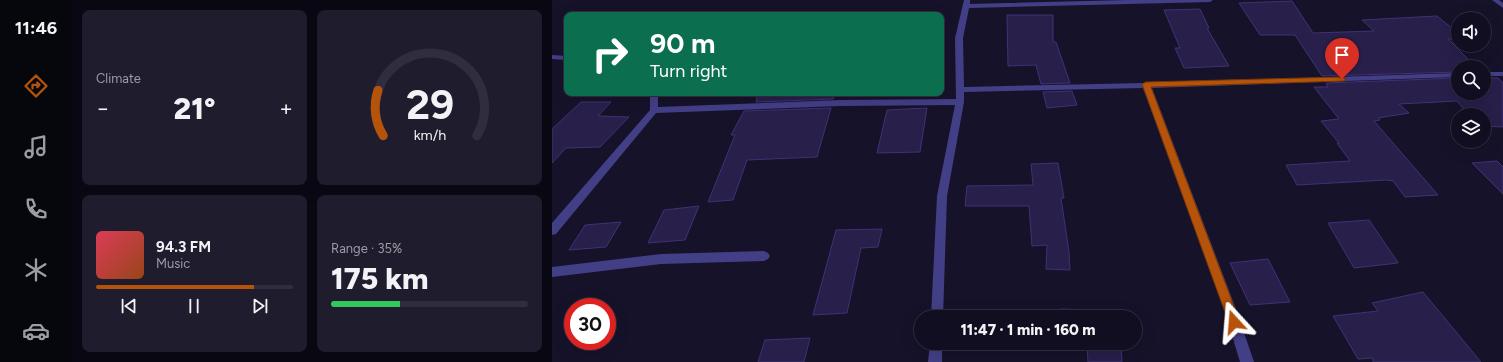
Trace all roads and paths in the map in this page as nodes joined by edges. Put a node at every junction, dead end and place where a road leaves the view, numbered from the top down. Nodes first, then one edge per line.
1 (1210, 0) edge
2 (1494, 0) edge
3 (967, 3) edge
4 (1503, 6) edge
5 (552, 57) edge
6 (564, 58) edge
7 (1491, 74) edge
8 (1503, 74) edge
9 (1451, 75) edge
10 (1146, 84) junction
11 (961, 90) junction
12 (654, 96) edge
13 (960, 102) junction
14 (654, 110) junction
15 (552, 231) edge
16 (764, 256) dead end
17 (552, 272) edge
18 (937, 310) edge
19 (936, 350) edge
20 (935, 362) edge
21 (1248, 362) edge

1 - 3 street
2 - 4 street
3 - 11 street
5 - 6 street
7 - 8 street
9 - 10 street
10 - 11 street
10 - 21 street
11 - 13 street
12 - 14 street
13 - 14 street
13 - 18 street
14 - 15 street
16 - 17 street
19 - 20 street

